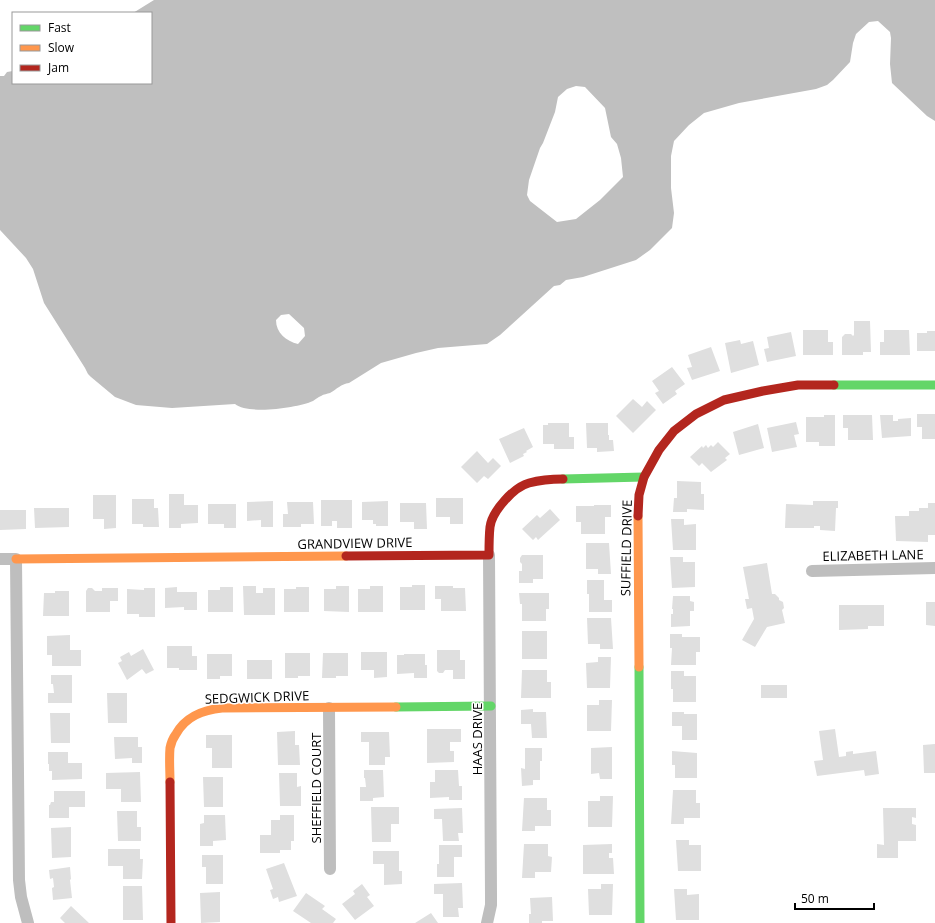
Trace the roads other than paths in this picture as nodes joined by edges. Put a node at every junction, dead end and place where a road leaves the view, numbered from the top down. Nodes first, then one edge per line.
1 (935, 384) edge
2 (644, 477) junction
3 (489, 555) junction
4 (0, 559) edge
5 (16, 559) junction
6 (935, 568) edge
7 (812, 571) dead end
8 (491, 706) junction
9 (329, 708) junction
10 (330, 869) dead end
11 (28, 923) edge
12 (171, 923) edge
13 (487, 923) edge
14 (640, 923) edge

1 - 2 street, SUFFIELD DRIVE
2 - 3 street
2 - 14 street, SUFFIELD DRIVE
3 - 5 street, GRANDVIEW DRIVE
3 - 8 street, HAAS DRIVE
4 - 5 street
5 - 11 street
6 - 7 street, ELIZABETH LANE
8 - 9 street, SEDGWICK DRIVE
8 - 13 street, HAAS DRIVE
9 - 10 street, SHEFFIELD COURT
9 - 12 street, SEDGWICK DRIVE

